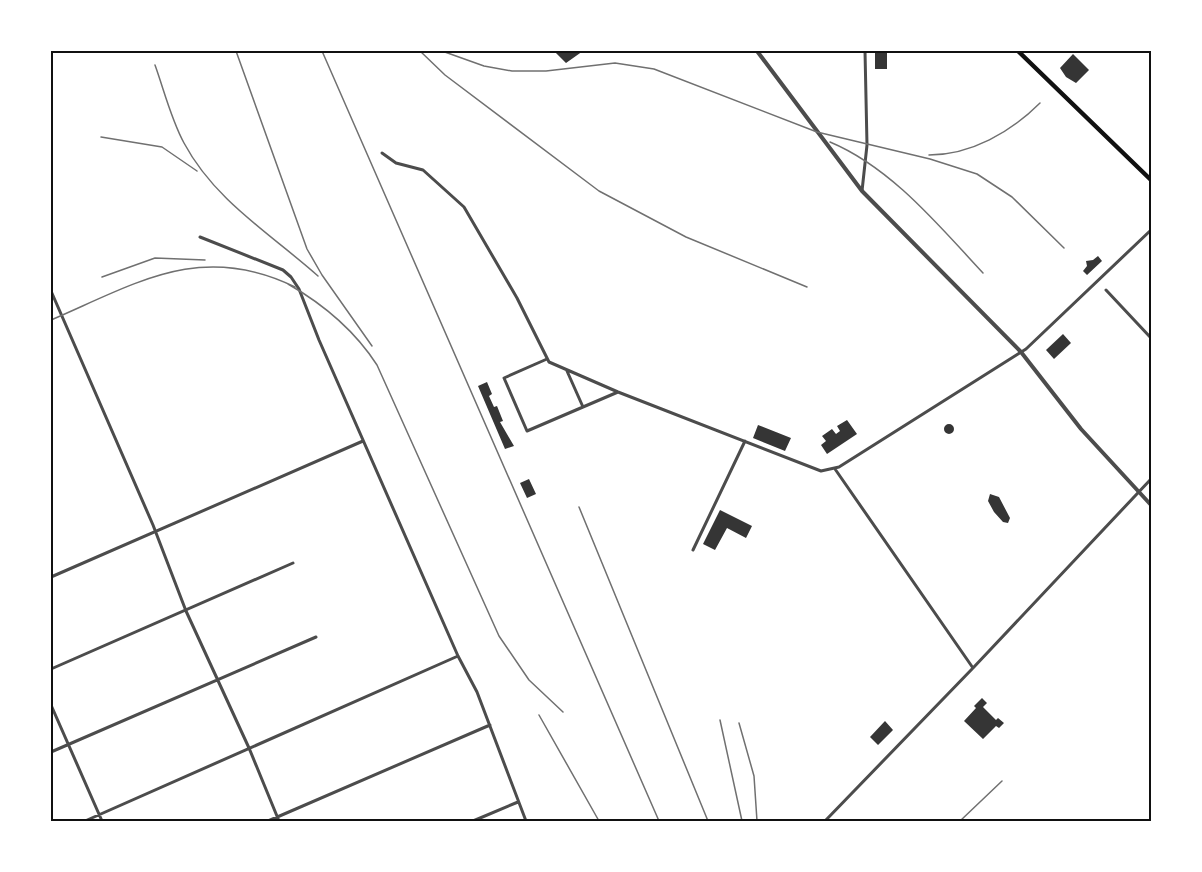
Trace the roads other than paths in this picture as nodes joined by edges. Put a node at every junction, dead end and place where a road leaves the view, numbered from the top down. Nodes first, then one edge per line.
1 (757, 51) edge
2 (865, 51) edge
3 (1018, 51) edge
4 (382, 153) dead end
5 (1151, 180) edge
6 (862, 191) junction
7 (1151, 230) edge
8 (200, 237) dead end
9 (1106, 290) dead end
10 (51, 291) edge
11 (1151, 338) edge
12 (1021, 352) junction
13 (547, 359) junction
14 (567, 371) junction
15 (618, 392) junction
16 (583, 407) junction
17 (363, 441) junction
18 (745, 441) junction
19 (835, 469) junction
20 (1151, 479) edge
21 (1138, 493) junction
22 (1151, 505) edge
23 (154, 532) junction
24 (693, 550) dead end
25 (293, 563) dead end
26 (51, 577) edge
27 (186, 611) junction
28 (316, 637) dead end
29 (458, 656) junction
30 (973, 668) junction
31 (51, 669) edge
32 (216, 679) junction
33 (51, 705) edge
34 (490, 725) junction
35 (68, 745) junction
36 (249, 748) junction
37 (51, 752) edge
38 (518, 802) junction
39 (100, 815) junction
40 (278, 819) edge
41 (85, 821) edge
42 (102, 821) edge
43 (268, 821) edge
44 (473, 821) edge
45 (526, 821) edge
46 (825, 821) edge

1 - 6 street
2 - 6 street
3 - 5 main road
4 - 13 street
6 - 12 street
7 - 12 street
8 - 17 street
9 - 11 street
10 - 23 street
12 - 19 street
12 - 21 street
13 - 14 street
13 - 16 street
14 - 15 street
14 - 16 street
15 - 16 street
15 - 18 street
17 - 23 street
17 - 29 street
18 - 19 street
18 - 24 street
19 - 30 street
20 - 21 street
21 - 22 street
21 - 30 street
23 - 26 street
23 - 27 street
25 - 27 street
27 - 31 street
27 - 32 street
28 - 32 street
29 - 34 street
29 - 36 street
30 - 46 street
32 - 35 street
32 - 36 street
33 - 35 street
34 - 38 street
34 - 40 street
35 - 37 street
35 - 39 street
36 - 39 street
36 - 40 street
38 - 44 street
38 - 45 street
39 - 41 street
39 - 42 street
40 - 43 street

